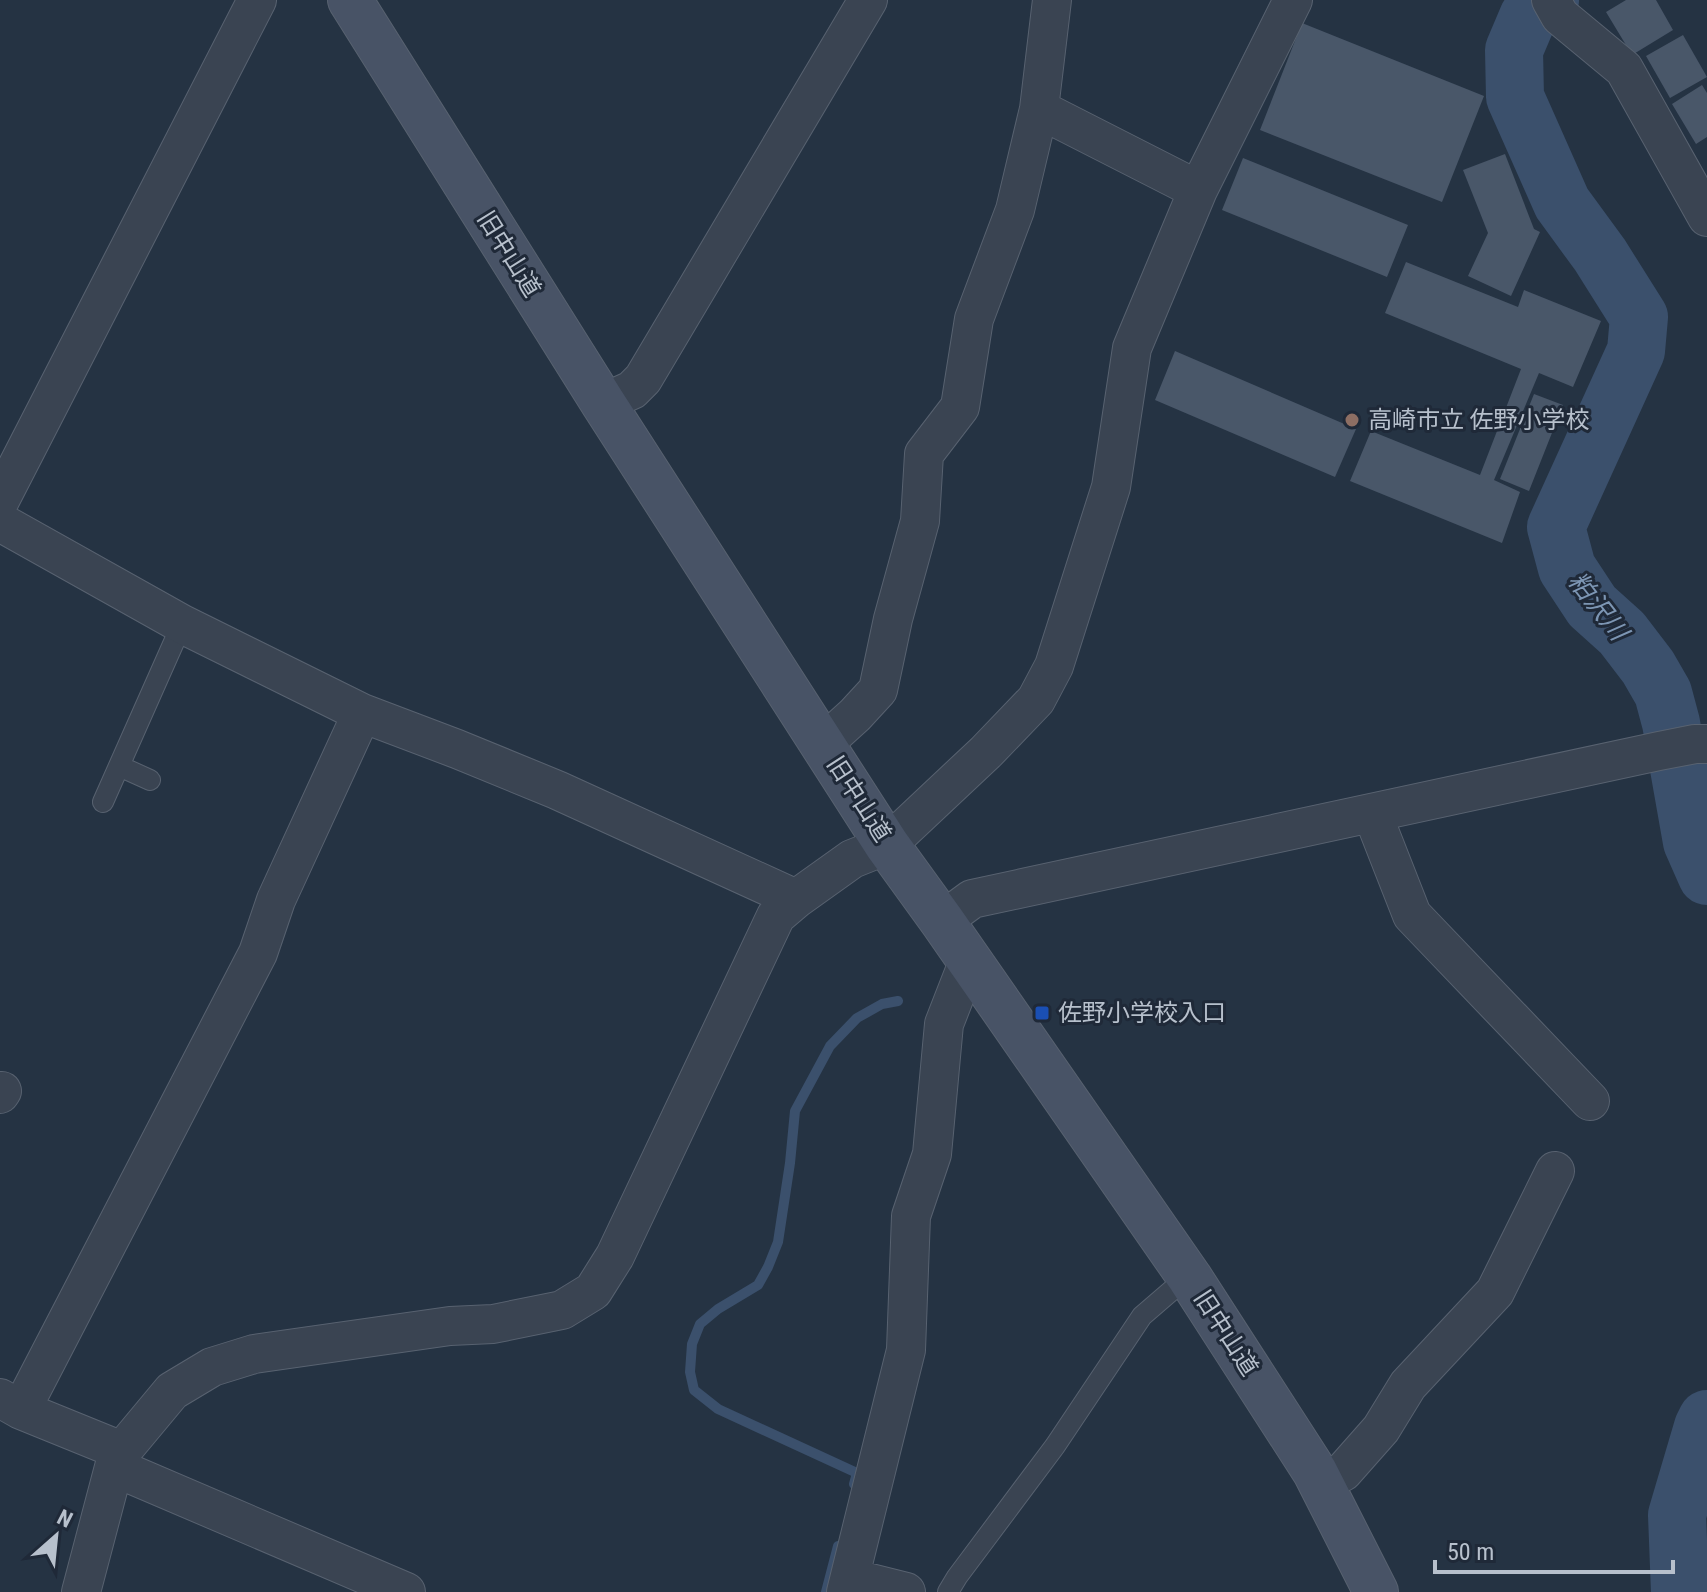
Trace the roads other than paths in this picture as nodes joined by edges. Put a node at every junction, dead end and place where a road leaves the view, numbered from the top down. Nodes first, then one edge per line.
1 (257, 0) edge
2 (350, 0) edge
3 (868, 0) edge
4 (1052, 0) edge
5 (1293, 0) edge
6 (1551, 0) edge
7 (1039, 109) junction
8 (1198, 190) junction
9 (1707, 217) edge
10 (603, 403) junction
11 (0, 500) edge
12 (0, 522) edge
13 (182, 624) junction
14 (362, 713) junction
15 (823, 744) junction
16 (1707, 744) edge
17 (119, 766) junction
18 (150, 780) dead end
19 (103, 802) dead end
20 (1372, 813) junction
21 (887, 845) junction
22 (796, 899) junction
23 (942, 921) junction
24 (969, 960) junction
25 (1590, 1101) dead end
26 (1555, 1171) dead end
27 (1190, 1278) junction
28 (10, 1404) edge
29 (118, 1459) junction
30 (1320, 1482) junction
31 (848, 1585) edge
32 (81, 1592) edge
33 (406, 1592) edge
34 (906, 1592) edge
35 (948, 1592) edge
36 (1376, 1592) edge

1 - 11 street
2 - 10 main road, 旧中山道
3 - 10 street
4 - 7 street
5 - 8 street
6 - 9 street
7 - 8 street
7 - 15 street
8 - 21 street
10 - 15 main road, 旧中山道
12 - 13 street
13 - 14 street
13 - 17 lane
14 - 22 street
14 - 28 street
15 - 21 main road, 旧中山道
16 - 20 street
17 - 18 lane
17 - 19 lane
20 - 23 street
20 - 25 street
21 - 22 street
21 - 23 main road, 旧中山道
22 - 29 street
23 - 24 main road, 旧中山道
24 - 27 main road, 旧中山道
24 - 31 street
26 - 30 street
27 - 30 main road, 旧中山道
27 - 35 lane
28 - 29 street
29 - 32 street
29 - 33 street
30 - 36 main road, 旧中山道
31 - 34 street

